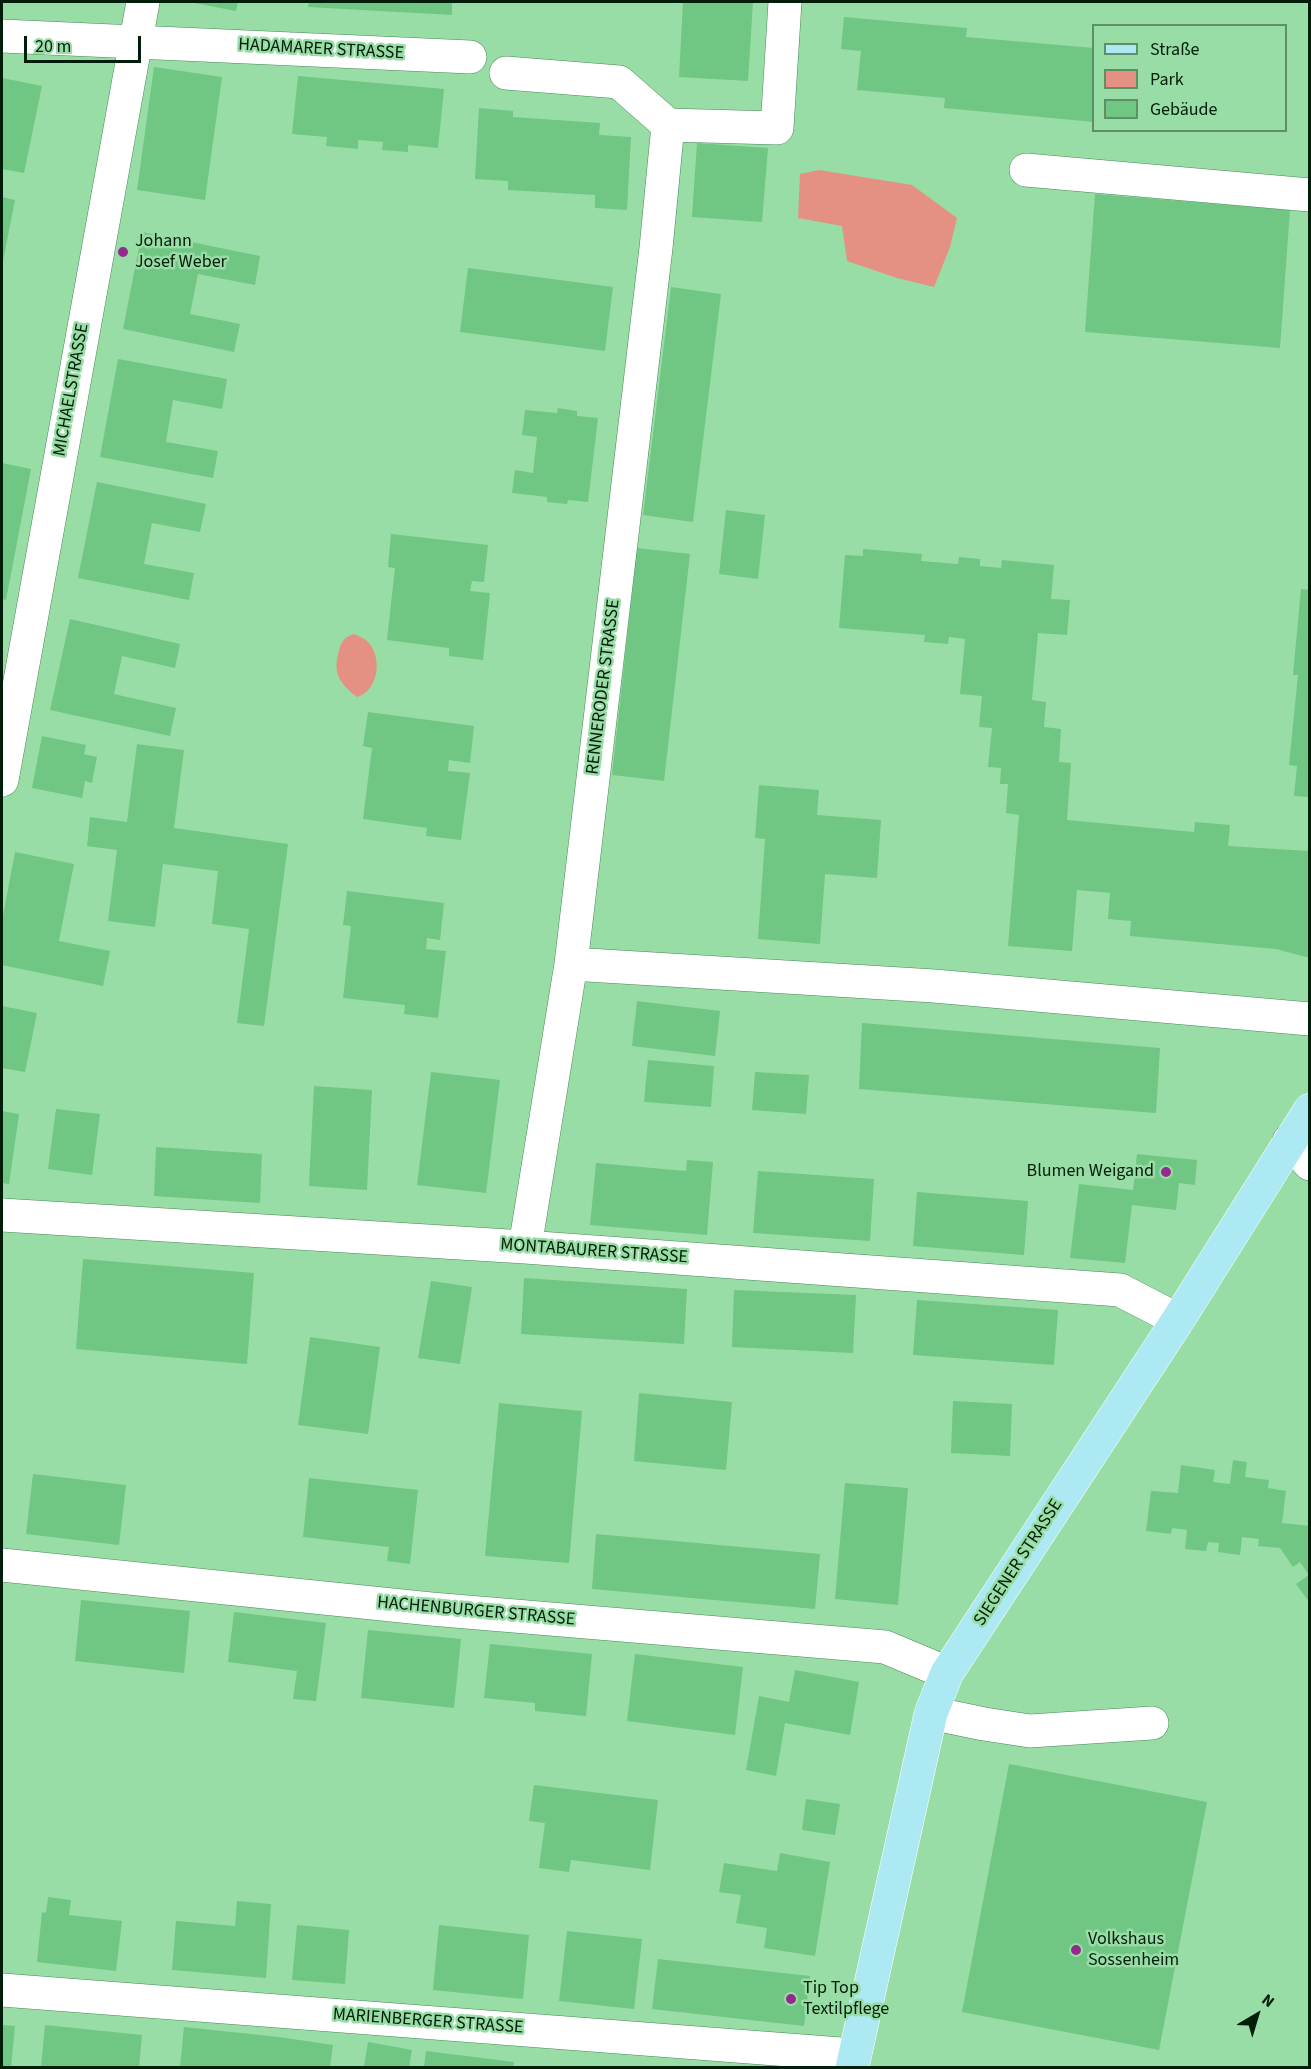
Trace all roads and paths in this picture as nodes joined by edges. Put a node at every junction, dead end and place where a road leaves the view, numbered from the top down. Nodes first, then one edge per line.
1 (143, 2) edge
2 (784, 2) edge
3 (2, 36) edge
4 (135, 41) junction
5 (470, 57) dead end
6 (506, 73) dead end
7 (668, 124) junction
8 (1026, 170) dead end
9 (1310, 195) edge
10 (2, 780) edge
11 (571, 964) junction
12 (1310, 1019) edge
13 (1310, 1110) edge
14 (1299, 1153) edge
15 (2, 1215) edge
16 (525, 1247) junction
17 (1178, 1320) junction
18 (2, 1565) edge
19 (947, 1673) junction
20 (931, 1713) junction
21 (1152, 1723) dead end
22 (2, 1990) edge
23 (853, 2061) edge

1 - 4 street, MICHAELSTRASSE
2 - 7 street
3 - 4 street, HADAMARER STRASSE
4 - 5 street, HADAMARER STRASSE
4 - 10 street, MICHAELSTRASSE
6 - 7 street
7 - 11 street, RENNERODER STRASSE
8 - 9 street
11 - 12 street
11 - 16 street, RENNERODER STRASSE
13 - 14 main road, SIEGENER STRASSE
14 - 17 main road, SIEGENER STRASSE
15 - 16 street, MONTABAURER STRASSE
16 - 17 street, MONTABAURER STRASSE
17 - 19 main road, SIEGENER STRASSE
18 - 19 street, HACHENBURGER STRASSE
19 - 20 main road, SIEGENER STRASSE
20 - 21 street
20 - 23 main road, SIEGENER STRASSE
22 - 23 street, MARIENBERGER STRASSE

